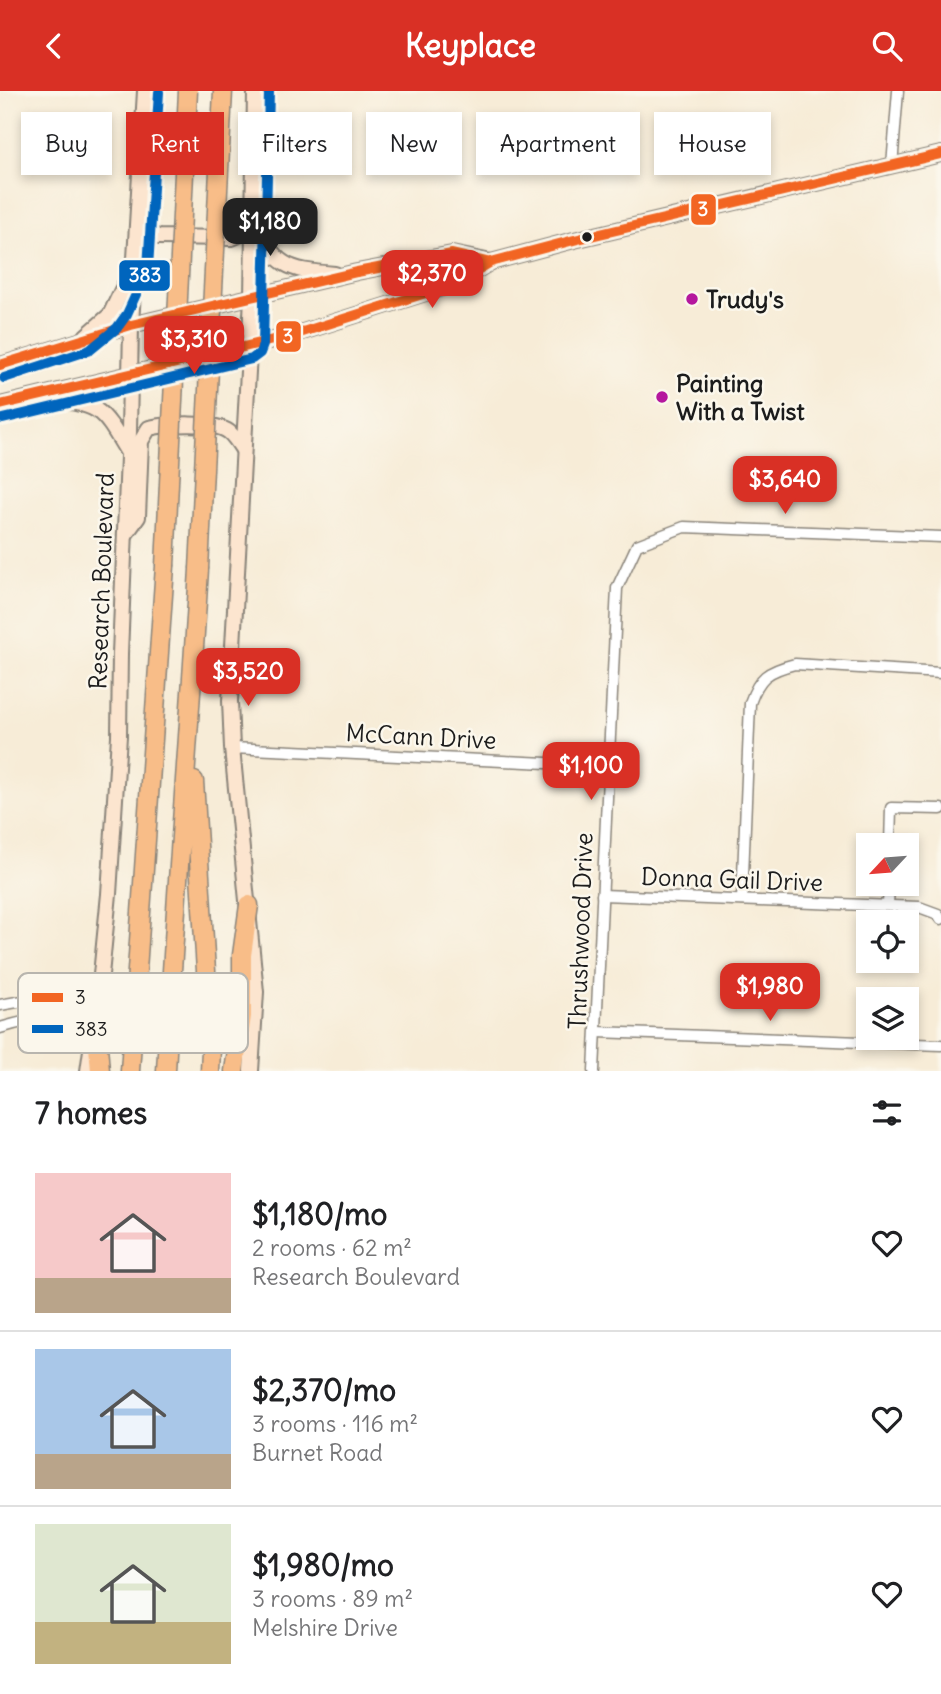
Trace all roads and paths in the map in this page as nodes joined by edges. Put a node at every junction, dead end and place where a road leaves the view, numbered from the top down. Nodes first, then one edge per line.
1 (145, 91) edge
2 (188, 91) edge
3 (223, 91) edge
4 (254, 91) edge
5 (898, 91) edge
6 (941, 154) edge
7 (892, 166) junction
8 (138, 210) junction
9 (252, 218) junction
10 (491, 262) junction
11 (134, 266) junction
12 (347, 275) junction
13 (252, 298) junction
14 (131, 325) junction
15 (83, 338) junction
16 (249, 345) junction
17 (0, 365) edge
18 (130, 372) junction
19 (32, 397) junction
20 (0, 405) edge
21 (243, 450) junction
22 (128, 454) junction
23 (125, 535) junction
24 (941, 537) edge
25 (941, 673) edge
26 (190, 729) junction
27 (232, 748) junction
28 (608, 766) junction
29 (941, 809) edge
30 (890, 833) edge
31 (601, 895) junction
32 (888, 896) edge
33 (742, 900) junction
34 (249, 905) junction
35 (888, 905) junction
36 (941, 919) edge
37 (101, 973) edge
38 (137, 973) edge
39 (171, 973) edge
40 (206, 973) edge
41 (242, 973) edge
42 (18, 1002) edge
43 (0, 1005) edge
44 (18, 1024) edge
45 (0, 1028) edge
46 (597, 1033) junction
47 (941, 1045) edge
48 (91, 1053) edge
49 (99, 1053) edge
50 (131, 1053) edge
51 (167, 1053) edge
52 (211, 1053) edge
53 (237, 1053) edge
54 (88, 1071) edge
55 (100, 1071) edge
56 (130, 1071) edge
57 (166, 1071) edge
58 (210, 1071) edge
59 (234, 1071) edge
60 (251, 1071) edge
61 (594, 1071) edge

1 - 8 main road, Research Boulevard
2 - 38 highway, bridge
3 - 26 highway, bridge
4 - 9 main road
5 - 7 street
6 - 7 main road
7 - 10 main road
8 - 9 main road
8 - 11 main road, Research Boulevard
9 - 12 main road
9 - 13 main road
10 - 12 main road
10 - 16 main road
11 - 14 main road, Research Boulevard
11 - 15 main road
12 - 13 main road
13 - 14 main road
13 - 16 main road
14 - 15 main road
14 - 18 main road, Research Boulevard
15 - 17 main road
16 - 18 main road
16 - 21 main road
18 - 19 main road
18 - 22 main road, Research Boulevard
19 - 20 main road
19 - 22 main road
21 - 23 main road
21 - 27 main road
22 - 23 main road, Research Boulevard
23 - 37 main road, Research Boulevard
24 - 28 street, Thrushwood Drive
25 - 33 street
26 - 39 highway
26 - 40 highway
27 - 28 street, McCann Drive
27 - 34 main road
28 - 31 street, Thrushwood Drive
29 - 30 street
31 - 33 street, Donna Gail Drive
31 - 46 street, Thrushwood Drive
32 - 35 street
33 - 35 street, Donna Gail Drive
34 - 41 highway
34 - 60 main road
35 - 36 street, Donna Gail Drive
42 - 43 street
44 - 45 street
46 - 47 street
46 - 61 street, Thrushwood Drive
48 - 54 main road, Research Boulevard
49 - 55 highway
50 - 56 highway, bridge
51 - 57 highway
52 - 58 highway
53 - 59 highway

